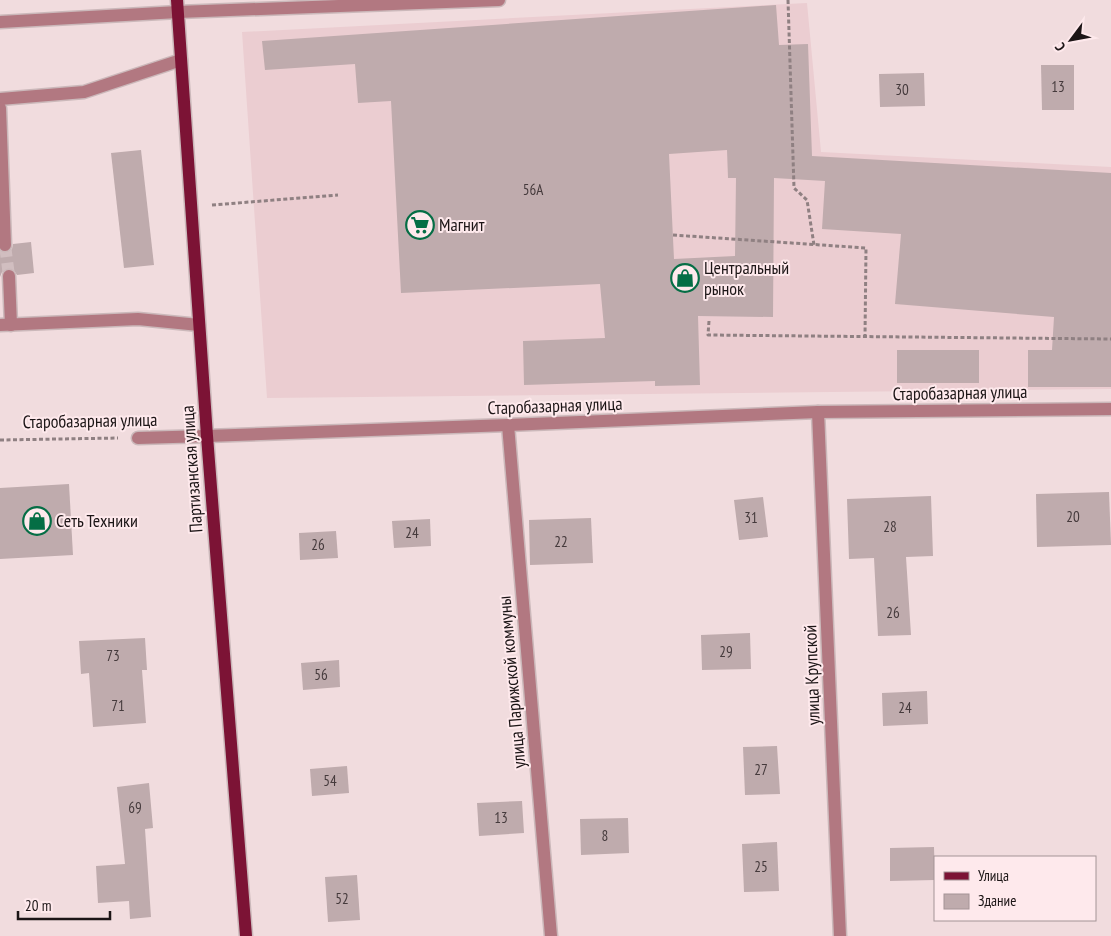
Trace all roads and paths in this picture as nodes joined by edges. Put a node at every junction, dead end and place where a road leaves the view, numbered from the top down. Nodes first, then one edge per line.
1 (499, 0) edge
2 (788, 0) edge
3 (178, 6) edge
4 (0, 22) edge
5 (181, 60) junction
6 (0, 99) edge
7 (0, 108) edge
8 (338, 195) dead end
9 (192, 206) junction
10 (672, 235) dead end
11 (5, 245) dead end
12 (814, 245) junction
13 (9, 276) tunnel mouth
14 (709, 321) dead end
15 (5, 325) edge
16 (200, 325) junction
17 (865, 337) junction
18 (1111, 339) edge
19 (1111, 409) edge
20 (818, 412) junction
21 (508, 425) junction
22 (207, 436) junction
23 (138, 438) joint
24 (0, 440) edge
25 (246, 936) edge
26 (551, 936) edge
27 (840, 936) edge

1 - 3 street
2 - 12 path
3 - 4 street
3 - 5 main road, Партизанская улица
5 - 6 street
5 - 9 main road, Партизанская улица
7 - 11 street
8 - 9 path
9 - 16 main road, Партизанская улица
10 - 12 path
12 - 17 path
13 - 15 street
14 - 17 path
15 - 16 street
16 - 22 main road, Партизанская улица
17 - 18 path
19 - 20 street, Старобазарная улица
20 - 21 street, Старобазарная улица
20 - 27 street, улица Крупской
21 - 22 street, Старобазарная улица
21 - 26 street, улица Парижской коммуны
22 - 23 street, Старобазарная улица
22 - 25 main road, Партизанская улица
23 - 24 path, Старобазарная улица

